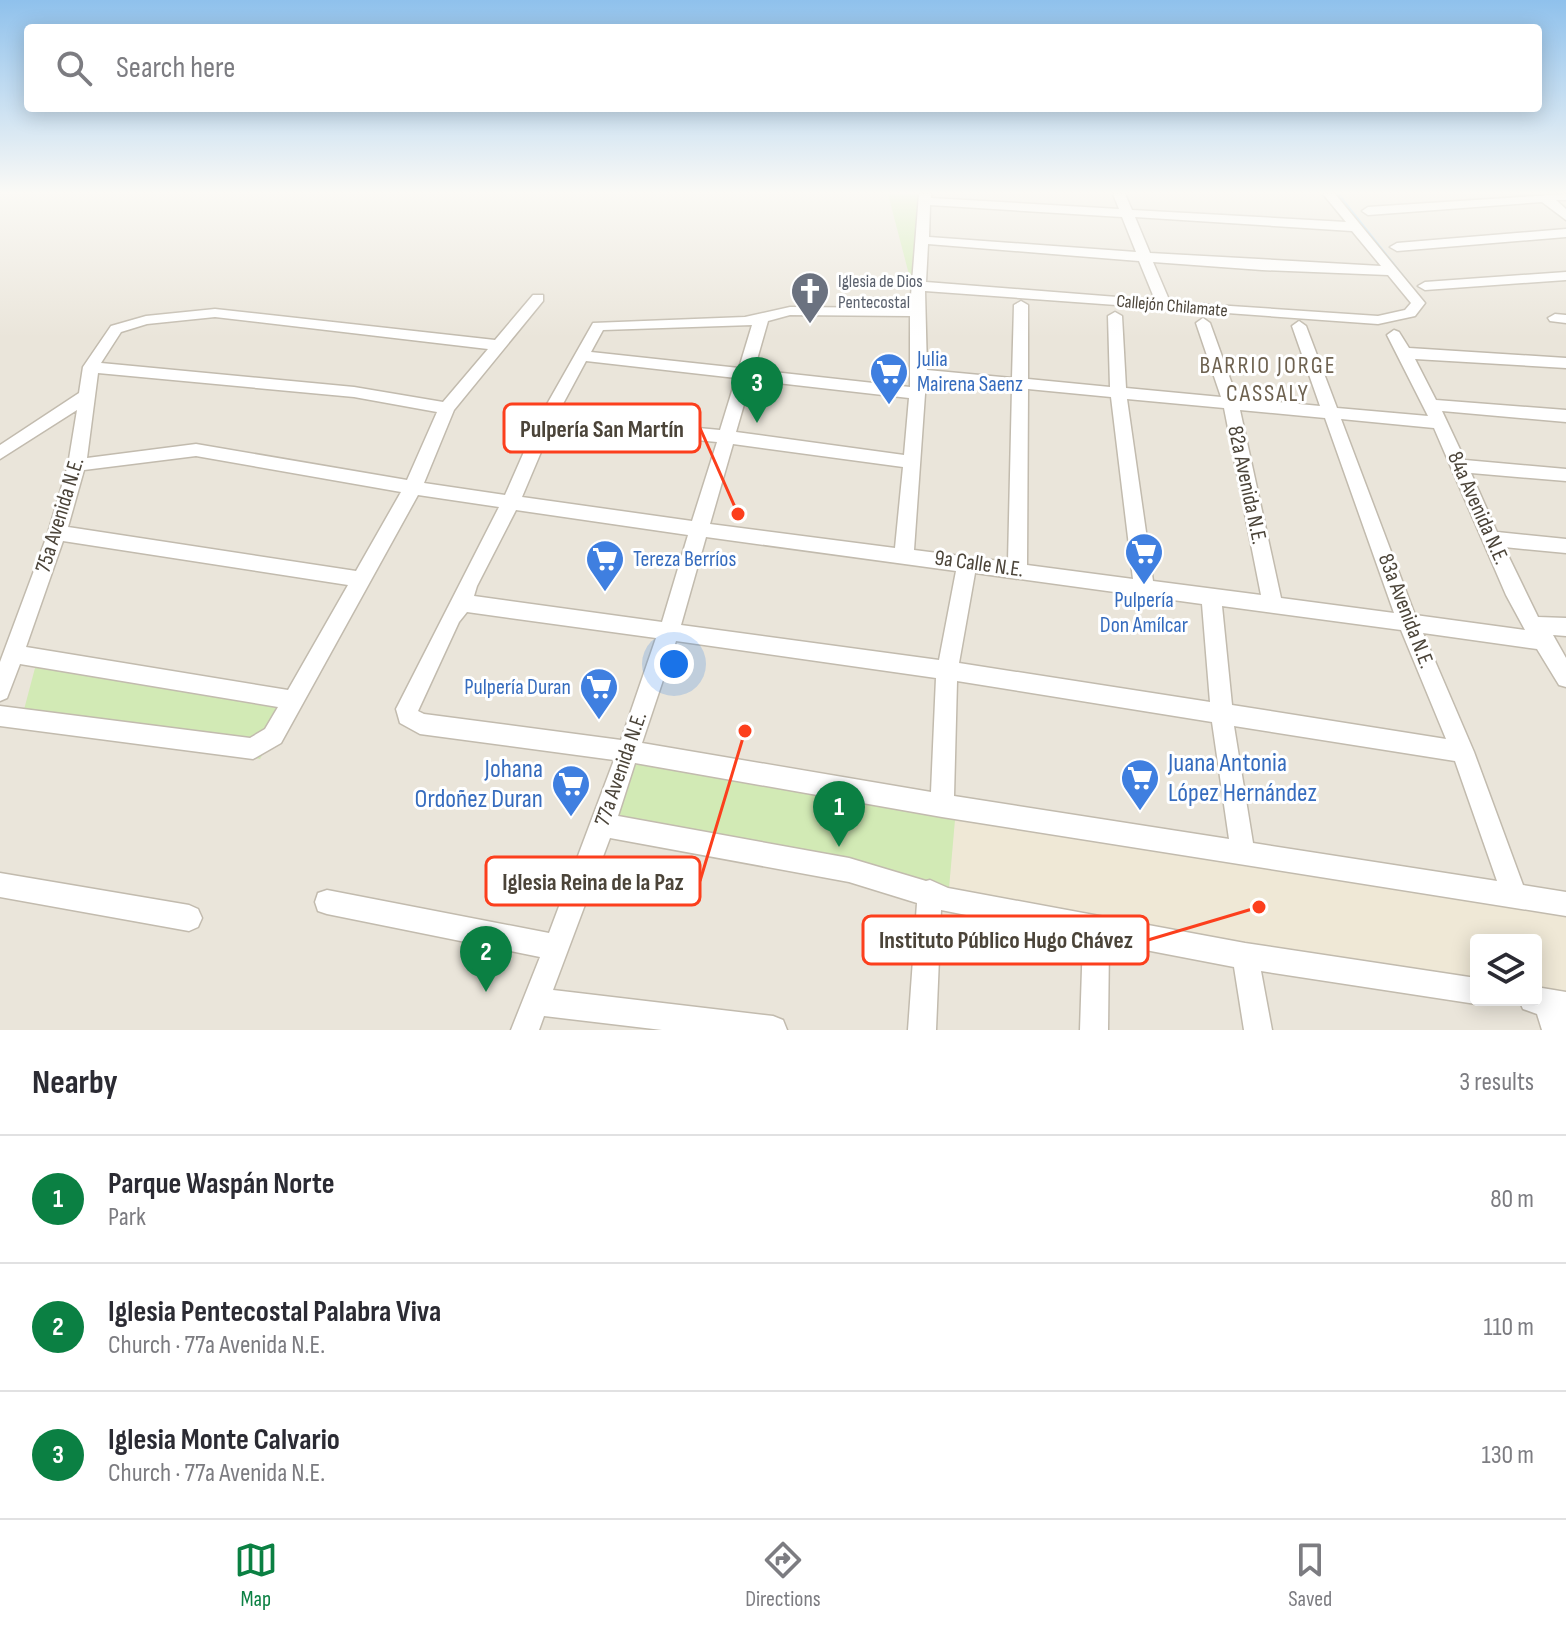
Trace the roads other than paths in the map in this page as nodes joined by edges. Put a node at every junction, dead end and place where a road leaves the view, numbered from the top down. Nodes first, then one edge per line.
1 (922, 242) edge
2 (949, 242) edge
3 (1139, 242) edge
4 (1370, 242) edge
5 (1457, 242) edge
6 (1397, 247) dead end
7 (1145, 257) junction
8 (1394, 271) junction
9 (1566, 276) edge
10 (920, 286) junction
11 (1425, 286) dead end
12 (538, 298) dead end
13 (1021, 305) dead end
14 (1164, 305) junction
15 (917, 312) junction
16 (1115, 316) dead end
17 (761, 320) junction
18 (1203, 323) dead end
19 (1299, 326) dead end
20 (1394, 335) dead end
21 (499, 345) junction
22 (1404, 353) junction
23 (581, 356) junction
24 (1566, 363) edge
25 (91, 367) junction
26 (745, 374) junction
27 (919, 374) junction
28 (1022, 383) junction
29 (916, 393) junction
30 (1118, 393) junction
31 (88, 395) junction
32 (1231, 403) junction
33 (1431, 405) junction
34 (447, 408) junction
35 (1333, 413) junction
36 (1566, 416) edge
37 (546, 420) junction
38 (1440, 423) junction
39 (728, 437) junction
40 (0, 453) edge
41 (910, 462) junction
42 (77, 465) junction
43 (1461, 466) junction
44 (1566, 475) edge
45 (413, 487) junction
46 (511, 502) junction
47 (697, 529) junction
48 (57, 533) junction
49 (1492, 539) junction
50 (1566, 546) edge
51 (904, 554) junction
52 (967, 563) junction
53 (1017, 569) junction
54 (358, 579) junction
55 (1144, 586) junction
56 (1211, 595) junction
57 (463, 603) junction
58 (1272, 603) junction
59 (1407, 620) junction
60 (1566, 627) edge
61 (669, 631) junction
62 (1539, 633) junction
63 (13, 654) junction
64 (947, 670) junction
65 (1566, 678) edge
66 (0, 691) edge
67 (292, 700) junction
68 (1222, 715) junction
69 (0, 716) edge
70 (626, 751) junction
71 (1463, 752) junction
72 (942, 806) junction
73 (603, 825) junction
74 (1243, 853) junction
75 (0, 885) edge
76 (930, 892) junction
77 (1515, 896) junction
78 (327, 902) dead end
79 (1566, 904) edge
80 (189, 918) dead end
81 (1096, 928) junction
82 (556, 947) junction
83 (1245, 956) junction
84 (1470, 990) edge
85 (534, 1001) junction
86 (1548, 1002) edge
87 (739, 1027) edge
88 (525, 1030) edge
89 (773, 1030) edge
90 (922, 1030) edge
91 (1094, 1030) edge
92 (1258, 1030) edge
93 (1556, 1030) edge

1 - 10 street
2 - 7 street
3 - 7 street
4 - 8 street
5 - 6 street
7 - 8 street
7 - 14 street
8 - 14 street, Callejón Chilamate
9 - 11 street
10 - 14 street, Callejón Chilamate
10 - 15 street
12 - 21 street
13 - 28 street
15 - 17 street
15 - 27 street
16 - 30 street
17 - 23 street
17 - 26 street, 77a Avenida N.E.
18 - 32 street, 82a Avenida N.E.
19 - 35 street, 83a Avenida N.E.
20 - 22 street, 84a Avenida N.E.
21 - 25 street, 75a Avenida N.E.
21 - 34 street
22 - 24 street
22 - 33 street, 84a Avenida N.E.
23 - 26 street
23 - 37 street
25 - 31 street, 75a Avenida N.E.
25 - 34 street
26 - 29 street
26 - 39 street, 77a Avenida N.E.
27 - 28 street
27 - 29 street
28 - 30 street
28 - 53 street
29 - 41 street
30 - 32 street
30 - 55 street
31 - 40 street
31 - 42 street, 75a Avenida N.E.
32 - 35 street
32 - 58 street, 82a Avenida N.E.
33 - 36 street
33 - 38 street, 84a Avenida N.E.
34 - 45 street
35 - 38 street
35 - 59 street, 83a Avenida N.E.
37 - 39 street
37 - 46 street
38 - 43 street, 84a Avenida N.E.
39 - 41 street
39 - 47 street, 77a Avenida N.E.
41 - 51 street
42 - 45 street, 9a Calle N.E.
42 - 48 street, 75a Avenida N.E.
43 - 44 street
43 - 49 street, 84a Avenida N.E.
45 - 46 street, 9a Calle N.E.
45 - 54 street
46 - 47 street, 9a Calle N.E.
46 - 57 street
47 - 51 street, 9a Calle N.E.
47 - 61 street, 77a Avenida N.E.
48 - 54 street
48 - 63 street, 75a Avenida N.E.
49 - 50 street
49 - 62 street, 84a Avenida N.E.
51 - 52 street, 9a Calle N.E.
52 - 53 street, 9a Calle N.E.
52 - 64 street
53 - 55 street, 9a Calle N.E.
54 - 67 street
55 - 56 street, 9a Calle N.E.
56 - 58 street, 9a Calle N.E.
56 - 68 street
57 - 61 street
57 - 70 street
58 - 59 street, 9a Calle N.E.
59 - 62 street, 9a Calle N.E.
59 - 71 street, 83a Avenida N.E.
60 - 62 street, 9a Calle N.E.
61 - 64 street
61 - 70 street, 77a Avenida N.E.
62 - 65 street, 84a Avenida N.E.
63 - 66 street, 75a Avenida N.E.
63 - 67 street
64 - 68 street
64 - 72 street
67 - 69 street
68 - 71 street
68 - 74 street
70 - 72 street
70 - 73 street, 77a Avenida N.E.
71 - 77 street, 83a Avenida N.E.
72 - 74 street
73 - 76 street
73 - 82 street, 77a Avenida N.E.
74 - 77 street
75 - 80 street
76 - 81 street
76 - 90 street
77 - 79 street
78 - 82 street
81 - 83 street
81 - 91 street
82 - 85 street, 77a Avenida N.E.
83 - 84 street
83 - 92 street
85 - 87 street
85 - 88 street, 77a Avenida N.E.
86 - 93 street
87 - 89 street

